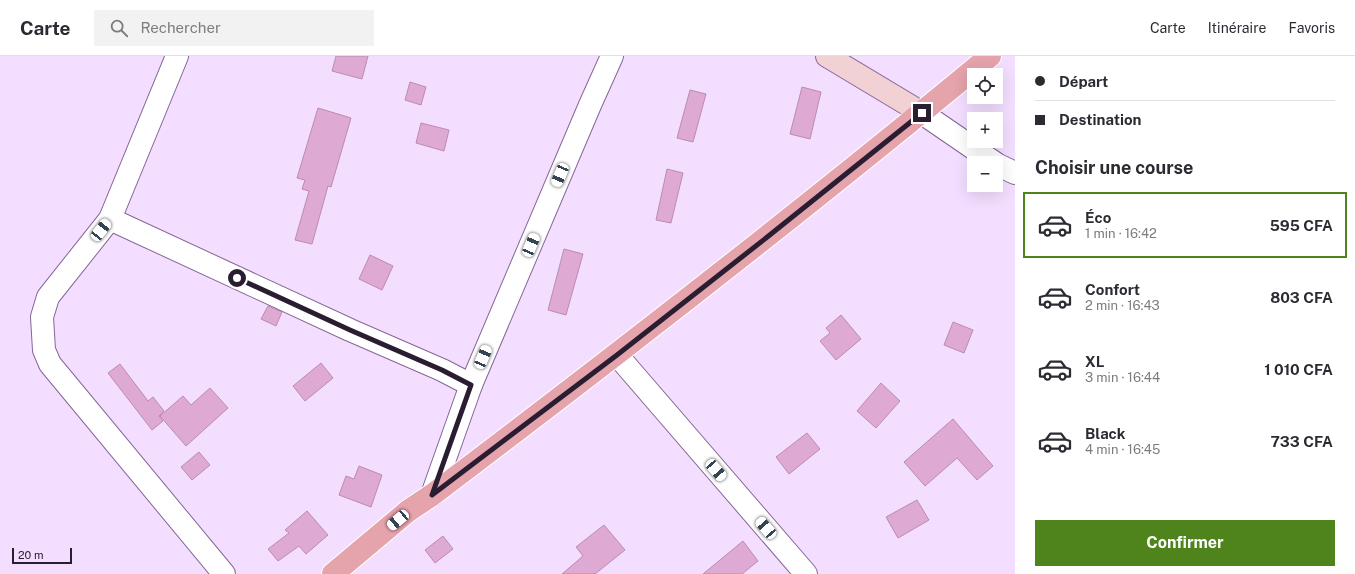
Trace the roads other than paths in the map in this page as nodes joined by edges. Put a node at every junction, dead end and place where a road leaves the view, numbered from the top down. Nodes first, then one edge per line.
1 (177, 56) edge
2 (612, 56) edge
3 (827, 56) edge
4 (990, 56) edge
5 (922, 113) junction
6 (986, 156) edge
7 (1003, 167) edge
8 (1015, 173) edge
9 (110, 219) junction
10 (617, 355) junction
11 (471, 385) junction
12 (432, 495) junction
13 (224, 574) edge
14 (333, 574) edge
15 (806, 574) edge

1 - 9 street
2 - 11 street
3 - 5 street
4 - 5 main road
5 - 6 street
5 - 10 main road
7 - 8 street
9 - 11 street
9 - 13 street
10 - 12 main road
10 - 15 street
11 - 12 street
12 - 14 main road

